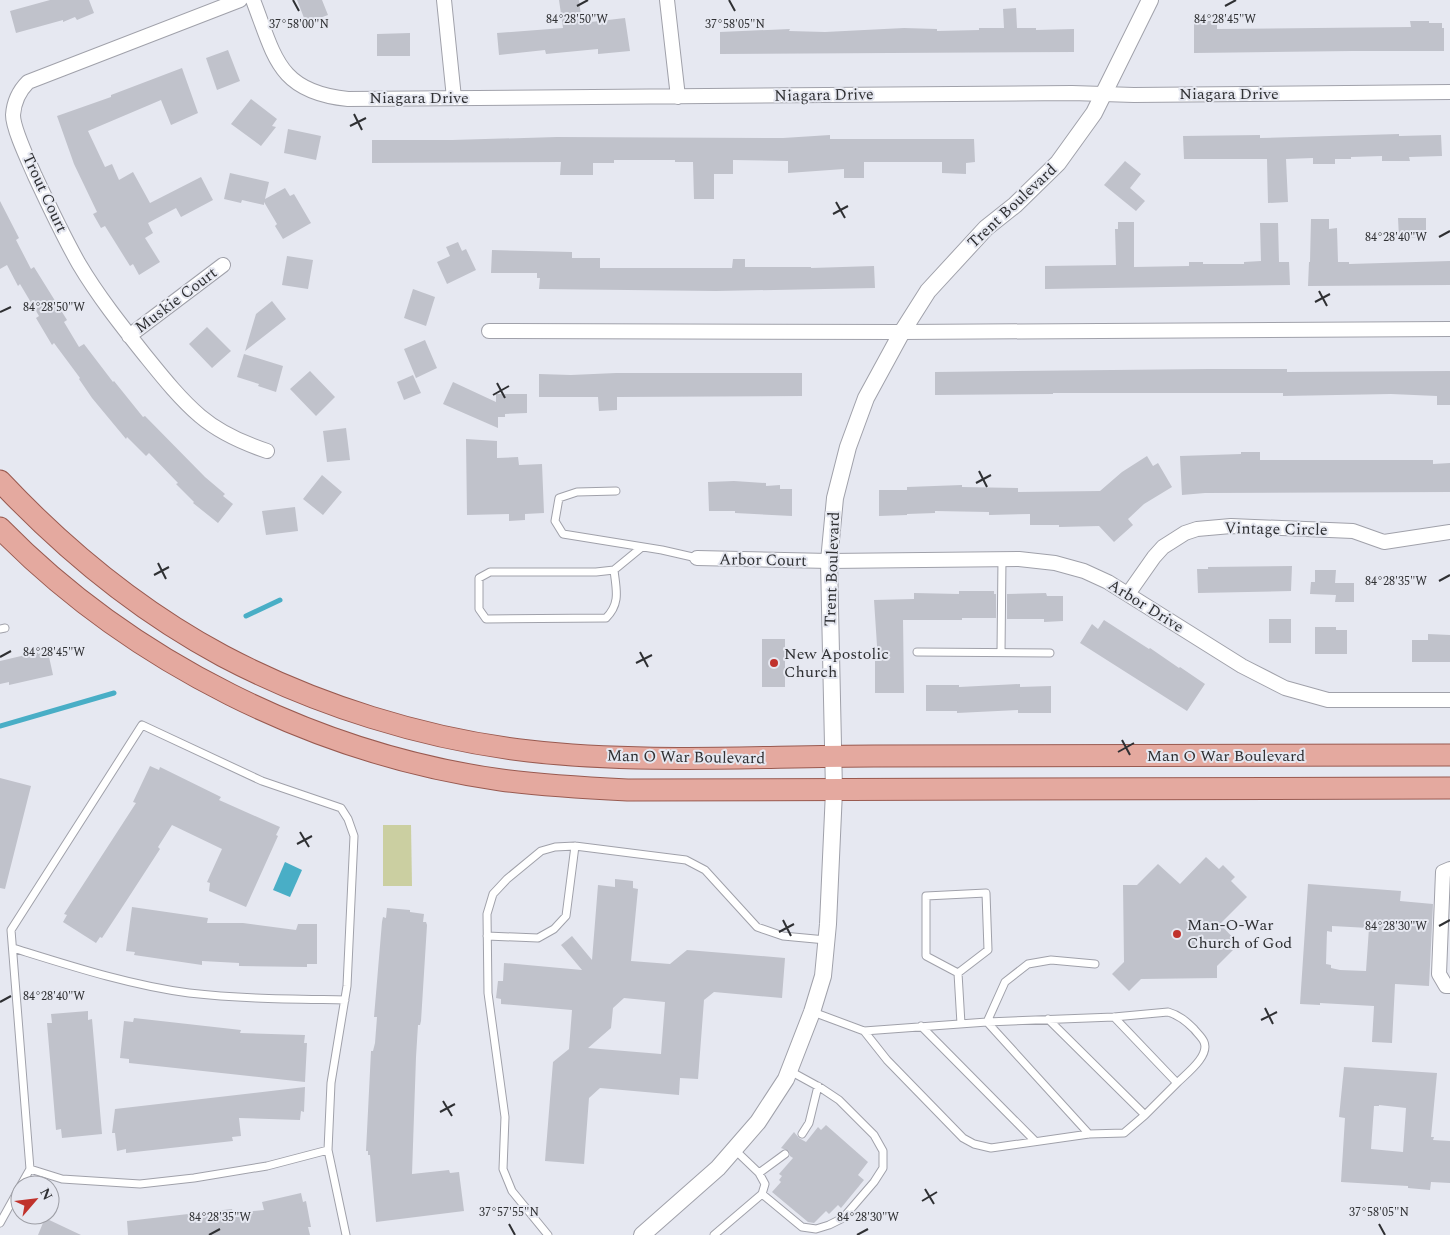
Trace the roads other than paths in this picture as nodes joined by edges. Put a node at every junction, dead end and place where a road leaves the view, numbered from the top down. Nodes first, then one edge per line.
1 (240, 0) edge
2 (252, 0) edge
3 (444, 0) edge
4 (667, 0) edge
5 (1150, 0) edge
6 (1450, 92) edge
7 (1105, 93) junction
8 (678, 96) junction
9 (454, 98) junction
10 (223, 265) dead end
11 (1450, 329) edge
12 (489, 331) dead end
13 (902, 332) junction
14 (129, 336) junction
15 (267, 450) dead end
16 (0, 481) edge
17 (616, 491) dead end
18 (0, 528) edge
19 (1450, 532) edge
20 (642, 547) junction
21 (697, 558) joint
22 (1002, 559) junction
23 (829, 561) junction
24 (614, 570) junction
25 (1128, 594) junction
26 (917, 652) dead end
27 (1002, 652) junction
28 (1050, 653) dead end
29 (1450, 700) edge
30 (1450, 755) edge
31 (832, 758) junction
32 (1450, 788) edge
33 (834, 791) junction
34 (575, 846) junction
35 (1450, 869) edge
36 (487, 936) junction
37 (826, 940) junction
38 (13, 948) junction
39 (1095, 964) dead end
40 (958, 973) junction
41 (1450, 986) edge
42 (345, 1000) junction
43 (812, 1012) junction
44 (1114, 1018) junction
45 (1048, 1019) junction
46 (987, 1022) junction
47 (961, 1024) junction
48 (921, 1026) junction
49 (864, 1032) junction
50 (789, 1071) junction
51 (1177, 1083) junction
52 (818, 1086) junction
53 (1145, 1115) junction
54 (802, 1134) dead end
55 (1089, 1134) junction
56 (1035, 1142) junction
57 (328, 1150) junction
58 (734, 1150) junction
59 (785, 1154) dead end
60 (30, 1170) junction
61 (759, 1173) junction
62 (27, 1175) edge
63 (762, 1194) junction
64 (10, 1204) edge
65 (0, 1223) edge
66 (346, 1235) edge
67 (548, 1235) edge
68 (642, 1235) edge
69 (714, 1235) edge

1 - 14 street, Trout Court
2 - 9 street, Niagara Drive
3 - 9 street
4 - 8 street
5 - 7 street, Trent Boulevard
6 - 7 street, Niagara Drive
7 - 8 street, Niagara Drive
7 - 13 street, Trent Boulevard
8 - 9 street, Niagara Drive
10 - 14 street, Muskie Court
11 - 13 street
12 - 13 street
13 - 23 street, Trent Boulevard
14 - 15 street, Trout Court
16 - 31 main road, Man O War Boulevard
17 - 20 lane
18 - 33 main road, Man O War Boulevard
19 - 25 street, Vintage Circle
20 - 21 lane
20 - 24 lane
21 - 23 street, Arbor Court
22 - 23 street, Arbor Drive
22 - 25 street, Arbor Drive
22 - 27 lane
23 - 31 street, Trent Boulevard
24 - 24 lane
25 - 29 street, Arbor Drive
26 - 27 lane
27 - 28 lane
30 - 31 main road, Man O War Boulevard
31 - 33 street, Trent Boulevard
32 - 33 main road, Man O War Boulevard
33 - 37 street, Trent Boulevard
34 - 36 lane
34 - 36 lane
34 - 37 lane
35 - 41 street
36 - 67 lane
37 - 43 street, Trent Boulevard
38 - 42 lane
38 - 42 lane
38 - 60 lane
39 - 46 lane
40 - 40 lane
40 - 47 lane
42 - 57 lane
43 - 49 lane
43 - 50 street, Trent Boulevard
44 - 45 lane
44 - 51 lane
44 - 51 lane
45 - 46 lane
45 - 53 lane
46 - 47 lane
46 - 55 lane
47 - 48 lane
48 - 49 lane
48 - 56 lane
49 - 56 lane
50 - 52 lane
50 - 58 street, Trent Boulevard
51 - 53 lane
52 - 54 lane
52 - 63 lane
53 - 55 lane
55 - 56 lane
57 - 60 lane
57 - 66 lane
58 - 61 lane
58 - 68 street, Trent Boulevard
59 - 61 lane
60 - 62 lane
61 - 63 lane
63 - 69 lane
64 - 65 lane

